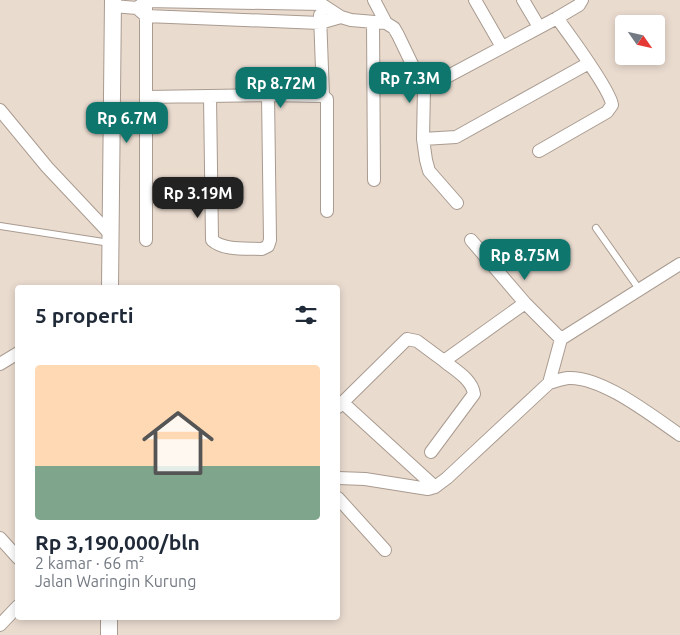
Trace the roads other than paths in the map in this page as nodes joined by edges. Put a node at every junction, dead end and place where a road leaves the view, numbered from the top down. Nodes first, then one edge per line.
1 (374, 0) edge
2 (475, 0) edge
3 (523, 0) edge
4 (582, 0) edge
5 (238, 2) junction
6 (321, 2) edge
7 (113, 3) edge
8 (143, 6) edge
9 (341, 18) junction
10 (558, 18) junction
11 (237, 19) junction
12 (379, 22) junction
13 (320, 23) junction
14 (539, 27) junction
15 (502, 47) junction
16 (589, 64) junction
17 (424, 89) junction
18 (268, 95) junction
19 (210, 96) junction
20 (323, 96) junction
21 (146, 97) junction
22 (0, 110) edge
23 (423, 139) junction
24 (539, 151) dead end
25 (374, 180) dead end
26 (457, 203) dead end
27 (327, 211) dead end
28 (0, 226) edge
29 (596, 228) dead end
30 (110, 238) junction
31 (146, 240) dead end
32 (471, 240) dead end
33 (680, 264) edge
34 (110, 285) edge
35 (639, 289) junction
36 (525, 303) junction
37 (561, 339) junction
38 (15, 355) edge
39 (444, 361) junction
40 (0, 364) edge
41 (549, 383) junction
42 (340, 404) edge
43 (680, 435) edge
44 (431, 452) dead end
45 (340, 478) edge
46 (435, 487) junction
47 (340, 500) edge
48 (0, 538) edge
49 (385, 550) dead end
50 (15, 555) edge
51 (15, 609) edge
52 (109, 620) edge
53 (0, 626) edge
54 (109, 635) edge

1 - 12 street
2 - 15 street
3 - 14 street
4 - 10 street
5 - 6 street
5 - 8 street
5 - 11 street
6 - 9 street
6 - 13 street
7 - 8 street
7 - 30 street
8 - 11 street
8 - 21 street
9 - 12 street
9 - 13 street
10 - 14 street
10 - 16 street
11 - 13 street
12 - 17 street
12 - 25 street
13 - 20 street
14 - 15 street
15 - 17 street
16 - 23 street
16 - 24 street
17 - 23 street
18 - 19 street
18 - 19 street
18 - 20 street
19 - 21 street
20 - 27 street
21 - 31 street
22 - 30 street
23 - 26 street
28 - 30 lane
29 - 35 lane
30 - 34 street
32 - 36 street
33 - 35 street
35 - 37 street
36 - 37 street
36 - 39 street
37 - 41 street
38 - 40 street
39 - 42 street
39 - 44 street
41 - 43 street
41 - 46 street
42 - 46 street
45 - 46 street
47 - 49 street
48 - 50 street
51 - 53 street
52 - 54 street

